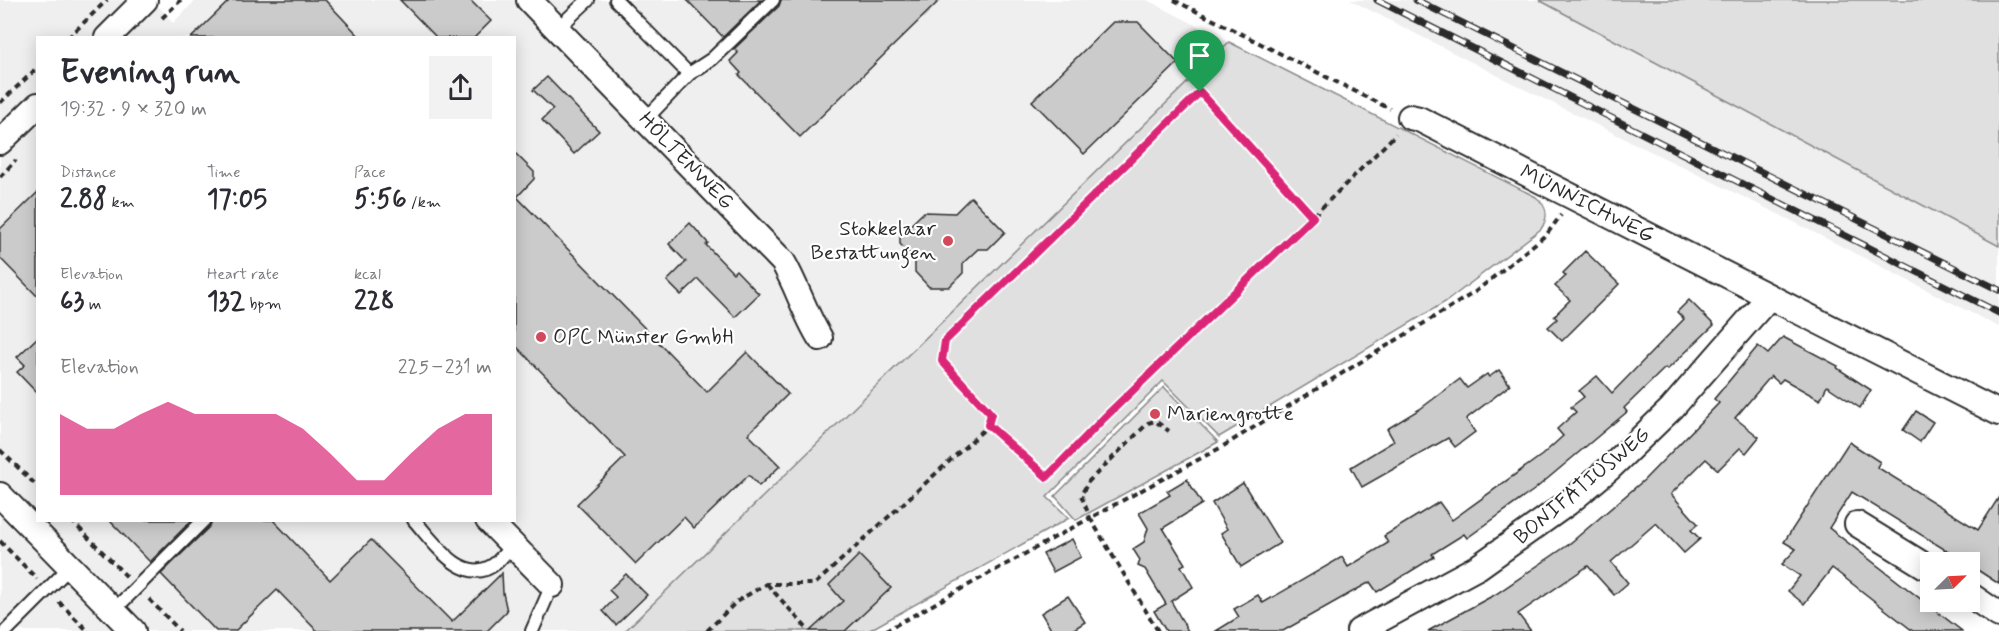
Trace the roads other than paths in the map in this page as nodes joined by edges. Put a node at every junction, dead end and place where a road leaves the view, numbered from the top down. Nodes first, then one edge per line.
1 (145, 0) edge
2 (529, 0) edge
3 (588, 0) edge
4 (616, 0) edge
5 (772, 0) edge
6 (557, 29) junction
7 (109, 36) edge
8 (689, 74) junction
9 (36, 107) edge
10 (1410, 117) road end
11 (645, 120) junction
12 (0, 142) edge
13 (1769, 297) junction
14 (820, 338) dead end
15 (1999, 413) edge
16 (0, 495) edge
17 (202, 522) edge
18 (416, 522) edge
19 (490, 522) edge
20 (1857, 524) dead end
21 (512, 545) junction
22 (1920, 563) edge
23 (69, 568) junction
24 (552, 585) joint
25 (1980, 602) edge
26 (113, 611) junction
27 (1999, 615) edge
28 (6, 631) edge
29 (133, 631) edge
30 (532, 631) edge
31 (1359, 631) edge

1 - 7 street
2 - 6 street, HÖLTENWEG
3 - 6 lane
4 - 8 lane
5 - 8 lane
6 - 11 street, HÖLTENWEG
8 - 11 lane
9 - 12 street
10 - 13 street, MÜNNICHWEG
11 - 14 street, HÖLTENWEG
13 - 15 street, MÜNNICHWEG
13 - 31 street, BONIFATIUSWEG
16 - 23 street
17 - 26 lane
18 - 21 lane
19 - 21 street
20 - 22 street
21 - 24 street
23 - 26 street
23 - 28 lane
24 - 30 lane
25 - 27 street
26 - 29 street

